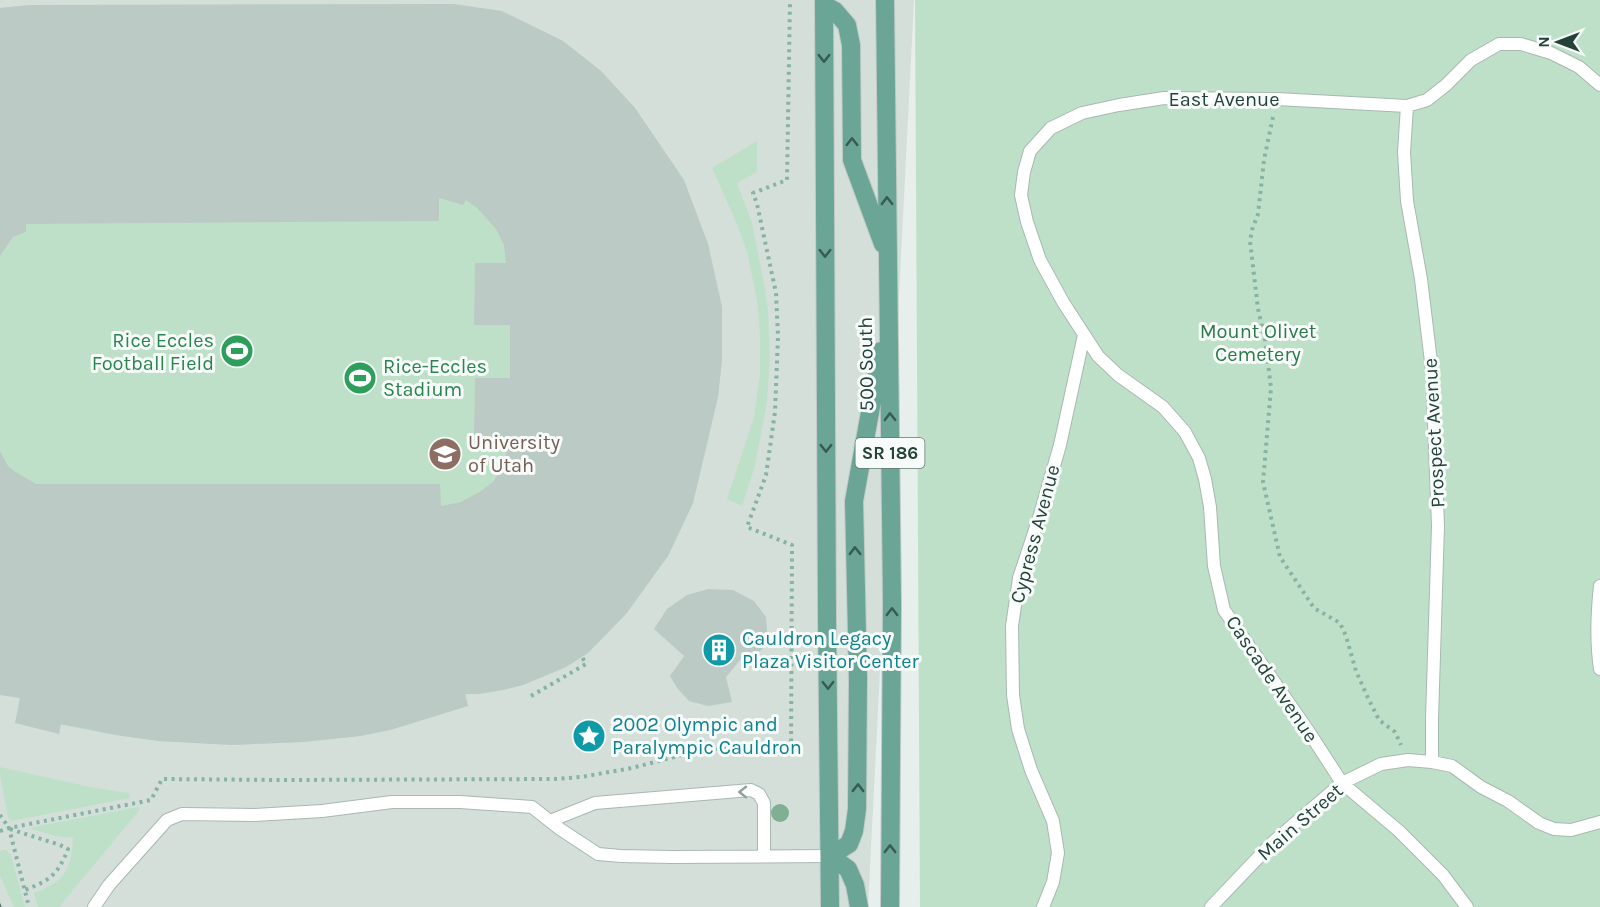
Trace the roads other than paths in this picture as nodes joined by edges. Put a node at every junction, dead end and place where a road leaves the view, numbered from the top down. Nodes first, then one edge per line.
1 (885, 0) edge
2 (824, 3) edge
3 (1600, 85) edge
4 (1407, 106) junction
5 (888, 256) junction
6 (888, 311) junction
7 (1084, 335) junction
8 (1600, 586) edge
9 (1600, 669) edge
10 (1432, 762) junction
11 (1342, 783) junction
12 (550, 821) junction
13 (1600, 822) edge
14 (764, 856) junction
15 (830, 856) junction
16 (94, 907) edge
17 (830, 907) edge
18 (859, 907) edge
19 (890, 907) edge
20 (1043, 907) edge
21 (1211, 907) edge
22 (1467, 907) edge

5 -> 1 main road, 500 South / SR 186
5 -> 2 main road
2 -> 15 main road, 500 South
3 - 4 lane, East Avenue
4 - 7 lane, East Avenue
4 - 10 lane, Prospect Avenue
5 - 6 main road, 500 South / SR 186
15 -> 6 main road
19 -> 6 main road, 500 South / SR 186
7 - 11 lane, Cascade Avenue
7 - 20 lane, Cypress Avenue
8 - 9 lane
10 - 11 lane, Main Street
10 - 13 lane, Main Street
11 - 21 lane, Main Street
11 - 22 lane, Cascade Avenue
12 - 14 lane
14 -> 12 lane
12 - 16 lane
14 - 15 lane
15 - 17 main road, 500 South
15 - 18 main road

